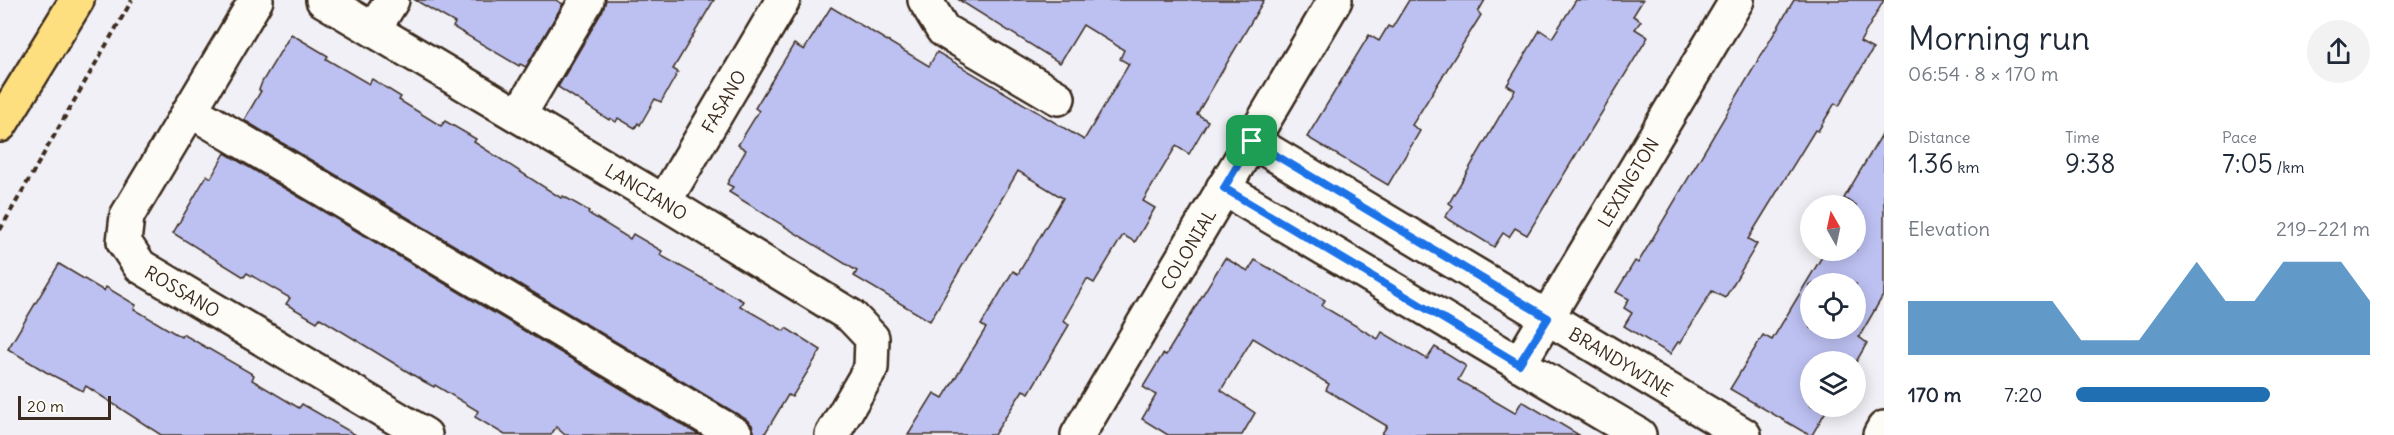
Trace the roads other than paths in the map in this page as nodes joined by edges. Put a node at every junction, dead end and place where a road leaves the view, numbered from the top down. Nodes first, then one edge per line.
1 (77, 0) edge
2 (256, 0) edge
3 (323, 0) edge
4 (392, 0) edge
5 (587, 0) edge
6 (783, 0) edge
7 (925, 0) edge
8 (1335, 0) edge
9 (1737, 0) edge
10 (375, 30) junction
11 (1058, 99) dead end
12 (190, 110) junction
13 (519, 115) junction
14 (0, 125) edge
15 (1252, 141) junction
16 (1224, 188) junction
17 (664, 202) junction
18 (1548, 318) junction
19 (1519, 364) junction
20 (1884, 428) edge
21 (425, 435) edge
22 (736, 435) edge
23 (832, 435) edge
24 (1078, 435) edge
25 (1639, 435) edge
26 (1744, 435) edge
27 (1880, 435) edge

1 - 14 main road
2 - 12 street, ROSSANO
3 - 10 street, LANCIANO
4 - 10 street
5 - 13 street
6 - 17 street, FASANO
7 - 11 street
8 - 15 street, COLONIAL
9 - 18 street, LEXINGTON
10 - 13 street, LANCIANO
12 - 21 street, ROSSANO
12 - 22 street
13 - 17 street, LANCIANO
15 - 16 street, COLONIAL
15 - 18 street, BRANDYWINE
16 - 19 street
16 - 24 street, COLONIAL
17 - 23 street, LANCIANO
18 - 19 street, LEXINGTON
18 - 26 street, BRANDYWINE
19 - 25 street
20 - 27 street

